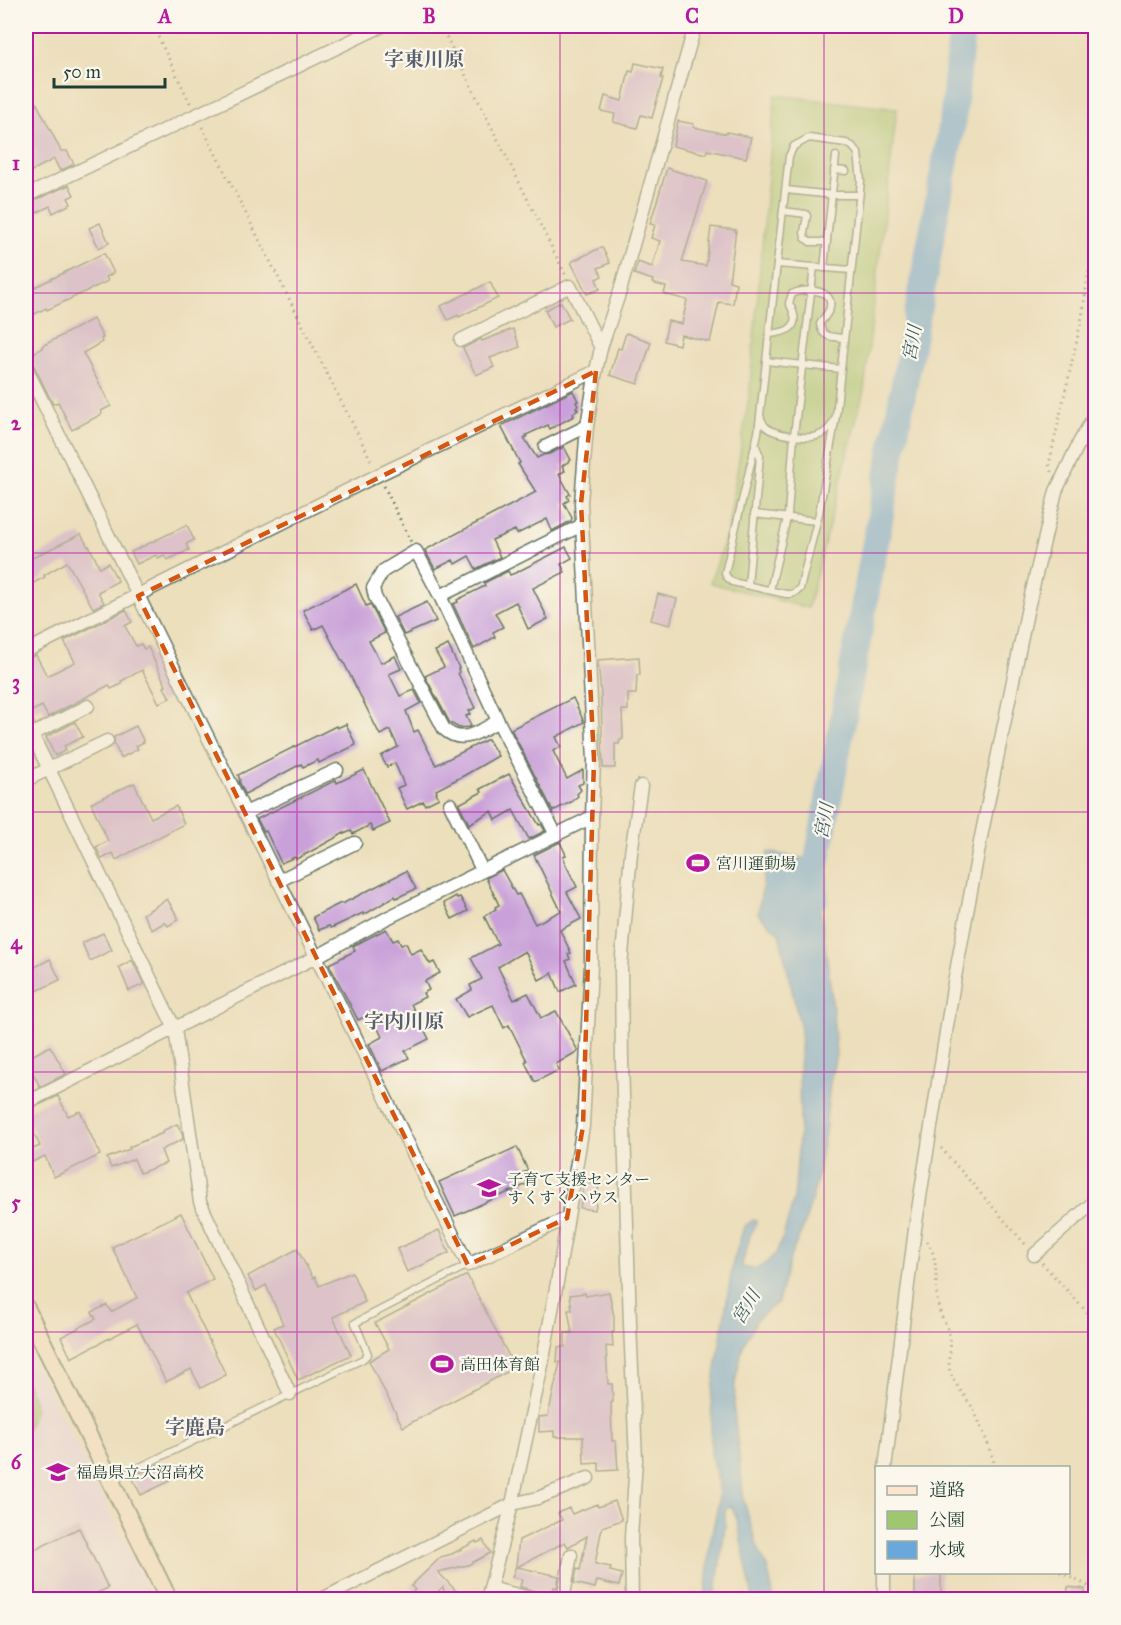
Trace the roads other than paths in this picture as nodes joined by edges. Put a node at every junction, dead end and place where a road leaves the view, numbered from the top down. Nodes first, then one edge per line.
1 (382, 26) edge
2 (695, 26) edge
3 (836, 156) dead end
4 (834, 170) junction
5 (846, 171) dead end
6 (786, 190) junction
7 (833, 195) junction
8 (859, 195) junction
9 (26, 196) edge
10 (783, 212) junction
11 (827, 242) junction
12 (777, 264) junction
13 (814, 267) junction
14 (824, 268) junction
15 (852, 270) junction
16 (811, 290) junction
17 (769, 334) junction
18 (844, 338) junction
19 (461, 340) dead end
20 (602, 348) junction
21 (766, 362) junction
22 (803, 365) junction
23 (26, 368) edge
24 (841, 369) junction
25 (596, 371) junction
26 (1095, 412) edge
27 (760, 415) junction
28 (836, 416) junction
29 (587, 426) junction
30 (795, 435) junction
31 (755, 444) junction
32 (545, 447) dead end
33 (754, 514) junction
34 (786, 518) junction
35 (817, 521) junction
36 (582, 525) junction
37 (748, 585) junction
38 (770, 590) junction
39 (138, 596) junction
40 (440, 596) junction
41 (26, 651) edge
42 (88, 706) dead end
43 (498, 721) junction
44 (26, 723) edge
45 (28, 736) edge
46 (107, 741) dead end
47 (48, 769) junction
48 (337, 770) dead end
49 (26, 780) edge
50 (640, 786) dead end
51 (450, 804) dead end
52 (245, 813) junction
53 (592, 817) junction
54 (556, 835) junction
55 (355, 843) dead end
56 (482, 870) junction
57 (278, 881) junction
58 (316, 957) junction
59 (175, 1029) junction
60 (26, 1103) edge
61 (1095, 1200) edge
62 (567, 1218) junction
63 (1034, 1255) road end
64 (468, 1265) junction
65 (26, 1308) edge
66 (290, 1394) junction
67 (885, 1466) edge
68 (588, 1478) dead end
69 (111, 1481) junction
70 (512, 1504) junction
71 (571, 1555) dead end
72 (884, 1574) edge
73 (489, 1594) edge
74 (169, 1599) edge
75 (320, 1599) edge
76 (537, 1599) edge
77 (562, 1599) edge
78 (632, 1599) edge
79 (884, 1599) edge

1 - 9 street
2 - 20 street
3 - 4 lane
4 - 5 lane
4 - 7 lane
6 - 7 lane
6 - 8 lane
6 - 10 lane
7 - 8 lane
7 - 11 lane
8 - 15 lane
10 - 11 lane
10 - 12 lane
11 - 14 lane
12 - 13 lane
12 - 17 lane
13 - 14 lane
13 - 16 lane
14 - 15 lane
15 - 18 lane
16 - 17 lane
16 - 18 lane
16 - 22 lane
17 - 21 lane
18 - 24 lane
19 - 20 street
20 - 25 street
21 - 22 lane
21 - 27 lane
22 - 24 lane
22 - 30 lane
23 - 39 street
24 - 28 lane
25 - 29 street
25 - 39 street
26 - 67 street
27 - 30 lane
27 - 31 lane
28 - 30 lane
28 - 35 lane
29 - 32 street
29 - 36 street
30 - 34 lane
31 - 33 lane
31 - 37 lane
33 - 34 lane
33 - 37 lane
34 - 35 lane
34 - 38 lane
35 - 38 lane
36 - 40 street
36 - 53 street
37 - 38 lane
39 - 41 street
39 - 52 street
40 - 43 street
40 - 43 street
42 - 45 street
43 - 54 street
44 - 45 street
45 - 47 street
46 - 47 street
47 - 49 street
47 - 59 street
48 - 52 street
50 - 78 street
51 - 56 street
52 - 57 street
53 - 54 street
53 - 62 street
54 - 56 street
55 - 57 street
56 - 58 street
57 - 58 street
58 - 59 street
58 - 64 street
59 - 60 street
59 - 66 street
61 - 63 street
62 - 64 street
62 - 70 street
64 - 66 lane
65 - 69 street
66 - 69 lane
68 - 70 street
69 - 74 street
70 - 73 street
70 - 75 street
71 - 77 street
72 - 79 street
73 - 76 street

